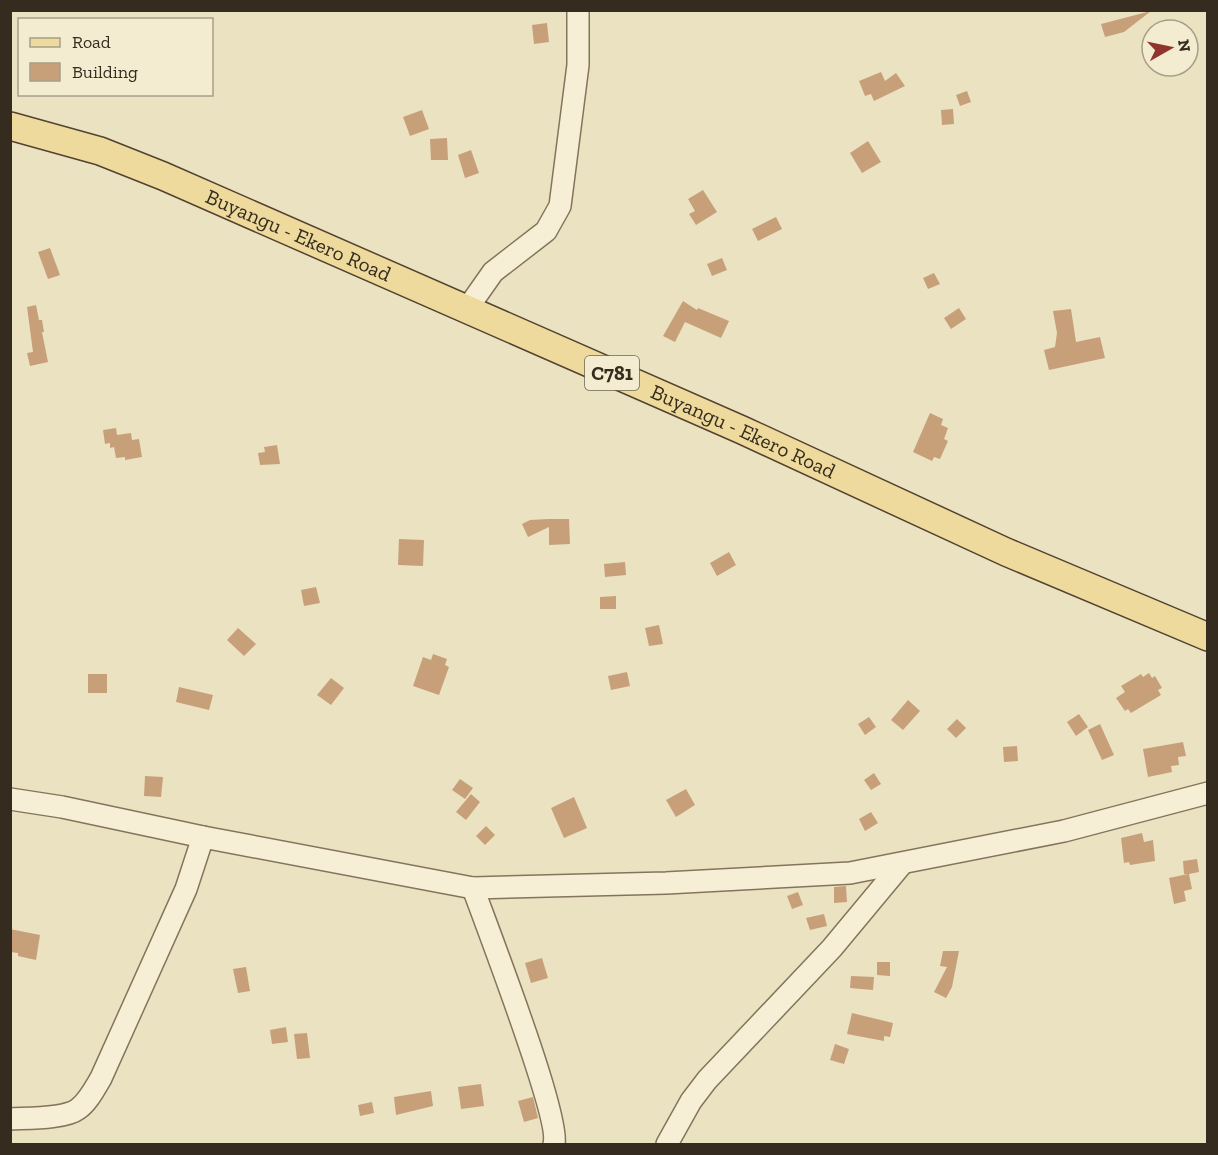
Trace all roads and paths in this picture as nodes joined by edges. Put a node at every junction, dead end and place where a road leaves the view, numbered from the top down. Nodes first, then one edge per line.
1 (578, 10) edge
2 (10, 126) edge
3 (467, 309) junction
4 (1208, 637) edge
5 (1208, 794) edge
6 (10, 799) edge
7 (203, 837) junction
8 (901, 865) junction
9 (473, 888) junction
10 (10, 1119) edge
11 (554, 1144) edge
12 (668, 1144) edge

1 - 3 street
2 - 3 main road, Buyangu - Ekero Road / C781
3 - 4 main road, Buyangu - Ekero Road / C781
5 - 8 street
6 - 7 street
7 - 9 street
7 - 10 street
8 - 9 street
8 - 12 street
9 - 11 street

